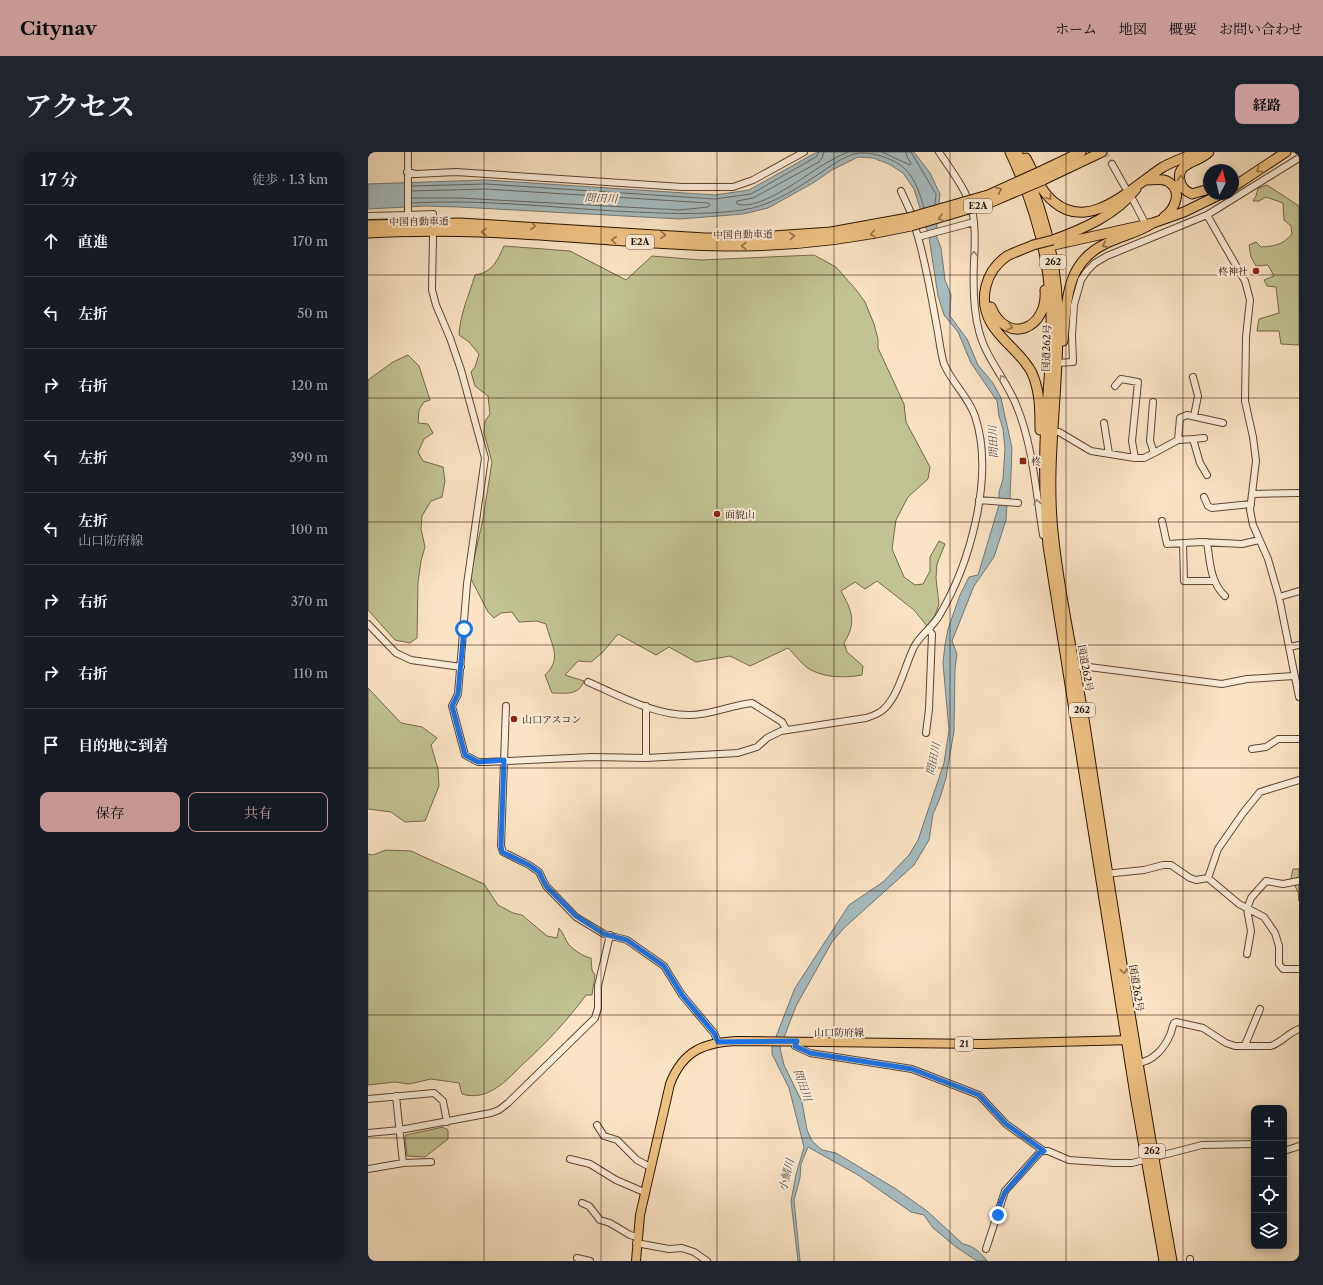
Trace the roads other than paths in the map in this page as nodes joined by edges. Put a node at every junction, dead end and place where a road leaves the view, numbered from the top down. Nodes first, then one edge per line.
1 (408, 152) edge
2 (804, 152) edge
3 (939, 152) edge
4 (1010, 152) edge
5 (1017, 152) edge
6 (1022, 152) edge
7 (1081, 152) edge
8 (1102, 152) edge
9 (1197, 152) edge
10 (1209, 152) edge
11 (1286, 152) edge
12 (1299, 158) edge
13 (1112, 164) tunnel mouth
14 (407, 172) junction
15 (1041, 176) junction
16 (1143, 182) junction
17 (1239, 182) edge
18 (1125, 187) dead end
19 (1203, 191) edge
20 (901, 192) dead end
21 (1133, 200) dead end
22 (1209, 200) edge
23 (408, 212) junction
24 (433, 214) dead end
25 (1208, 215) junction
26 (368, 216) edge
27 (1144, 221) dead end
28 (910, 222) junction
29 (974, 222) junction
30 (1154, 224) junction
31 (368, 225) edge
32 (368, 233) edge
33 (432, 236) dead end
34 (920, 236) junction
35 (1154, 237) junction
36 (1053, 242) junction
37 (1033, 248) junction
38 (1046, 263) junction
39 (1059, 363) junction
40 (1193, 377) dead end
41 (1115, 386) dead end
42 (1153, 402) dead end
43 (1194, 416) junction
44 (1104, 423) dead end
45 (1223, 423) dead end
46 (1052, 432) junction
47 (1204, 438) dead end
48 (1193, 439) junction
49 (1178, 440) junction
50 (1154, 452) junction
51 (1109, 454) junction
52 (1135, 458) junction
53 (1207, 475) dead end
54 (1044, 493) junction
55 (1299, 493) edge
56 (1252, 494) junction
57 (1204, 497) dead end
58 (980, 500) junction
59 (1017, 503) dead end
60 (1251, 504) junction
61 (1162, 520) dead end
62 (1259, 540) junction
63 (1207, 542) junction
64 (1182, 543) junction
65 (1213, 581) junction
66 (1299, 591) edge
67 (1055, 595) junction
68 (1224, 596) dead end
69 (1279, 597) junction
70 (368, 624) edge
71 (929, 630) junction
72 (1299, 645) edge
73 (1289, 646) junction
74 (461, 667) junction
75 (1071, 667) junction
76 (1294, 676) junction
77 (588, 682) dead end
78 (1299, 697) edge
79 (506, 706) dead end
80 (646, 706) junction
81 (786, 729) junction
82 (926, 734) dead end
83 (1299, 739) edge
84 (1252, 749) dead end
85 (646, 758) junction
86 (504, 760) junction
87 (1299, 780) edge
88 (1104, 874) junction
89 (1208, 878) junction
90 (1299, 881) edge
91 (1247, 909) junction
92 (610, 936) junction
93 (1247, 954) dead end
94 (1299, 969) edge
95 (1260, 1009) dead end
96 (1299, 1029) edge
97 (795, 1041) junction
98 (1131, 1041) junction
99 (718, 1042) junction
100 (1245, 1045) junction
101 (1138, 1063) junction
102 (396, 1096) junction
103 (368, 1099) edge
104 (447, 1122) junction
105 (597, 1125) dead end
106 (400, 1130) junction
107 (368, 1133) edge
108 (1251, 1144) edge
109 (1299, 1146) edge
110 (1287, 1150) edge
111 (1044, 1151) junction
112 (1150, 1158) junction
113 (570, 1159) dead end
114 (430, 1162) dead end
115 (403, 1163) junction
116 (650, 1167) junction
117 (368, 1169) edge
118 (644, 1192) junction
119 (582, 1202) dead end
120 (637, 1240) junction
121 (986, 1249) dead end
122 (577, 1258) dead end
123 (590, 1261) edge
124 (636, 1261) edge
125 (707, 1261) edge
126 (1164, 1261) edge
127 (1172, 1261) edge

1 - 14 street
2 - 14 street
3 - 29 street
4 - 38 highway, 国道262号 / 262
5 - 39 highway, 国道262号 / 262
6 -> 16 highway
7 - 15 highway, 中国自動車道 / E2A
8 - 15 highway, 中国自動車道 / E2A
9 - 16 highway
19 -> 10 highway
11 -> 17 highway
12 - 25 street
13 - 18 street
14 - 23 street
15 - 28 highway, 中国自動車道 / E2A, bridge
16 - 30 highway
16 - 36 highway
20 - 34 street
21 - 27 street
22 - 30 highway
23 - 24 street
23 - 26 street
25 - 35 street
25 - 56 street
31 -> 28 highway, 中国自動車道 / E2A
28 -> 32 highway, 中国自動車道 / E2A
29 - 34 street
67 -> 29 street
30 - 35 street
30 - 36 highway
30 -> 39 highway
33 - 74 street
34 - 58 street
35 - 39 street
36 - 37 highway
37 -> 38 highway
37 - 54 highway
38 - 54 highway, 国道262号 / 262
39 - 46 highway, 国道262号 / 262
40 - 43 street
41 - 52 street
42 - 50 street
43 - 45 street
43 - 49 street
44 - 51 street
46 - 51 street
46 - 75 highway, 国道262号 / 262
47 - 48 street
48 - 49 street
48 - 53 street
49 - 50 street
50 - 52 street
51 - 52 street
54 - 67 highway, 国道262号 / 262
55 - 56 street
56 - 60 street
57 - 60 street
58 - 59 street
58 - 71 street
60 - 62 street
61 - 64 street
62 - 63 street
62 - 69 street
63 - 64 street
63 - 65 street
64 - 65 street
65 - 68 street
66 - 69 street
67 - 75 highway, 国道262号 / 262
69 - 73 street
70 - 74 street
71 - 81 street
71 - 82 street
72 - 73 street
73 - 76 street
74 - 86 street
75 - 76 street
75 - 88 highway, 国道262号 / 262
76 - 78 street
77 - 80 street
79 - 86 street
80 - 81 street
80 - 85 street
81 - 85 street
83 - 84 street
85 - 86 street
86 - 92 street
87 - 89 street
88 - 89 street
88 - 98 highway, 国道262号 / 262
89 - 91 street
90 - 91 street
91 - 93 street
91 - 94 street
92 - 99 street
92 - 104 street
95 - 100 street
96 - 100 street
97 - 98 main road, 山口防府線 / 21
97 - 99 main road, 山口防府線 / 21
97 - 111 street
98 - 101 highway, 国道262号 / 262
98 - 112 highway, 国道262号 / 262
99 - 116 main road, 山口防府線 / 21
100 - 101 street
101 - 112 highway, 国道262号 / 262
102 - 103 street
102 - 104 street
102 - 106 street
104 - 106 street
105 - 116 street
106 - 107 street
106 - 115 street
108 - 112 street
109 - 110 street
111 - 112 street
111 - 121 street
112 - 126 highway, 国道262号 / 262
112 - 127 highway, 国道262号 / 262
113 - 118 street
114 - 115 street
115 - 117 street
116 - 118 main road, 山口防府線 / 21
118 - 120 main road, 山口防府線 / 21
119 - 120 street
120 - 124 main road, 山口防府線 / 21
120 - 125 street
122 - 123 street

